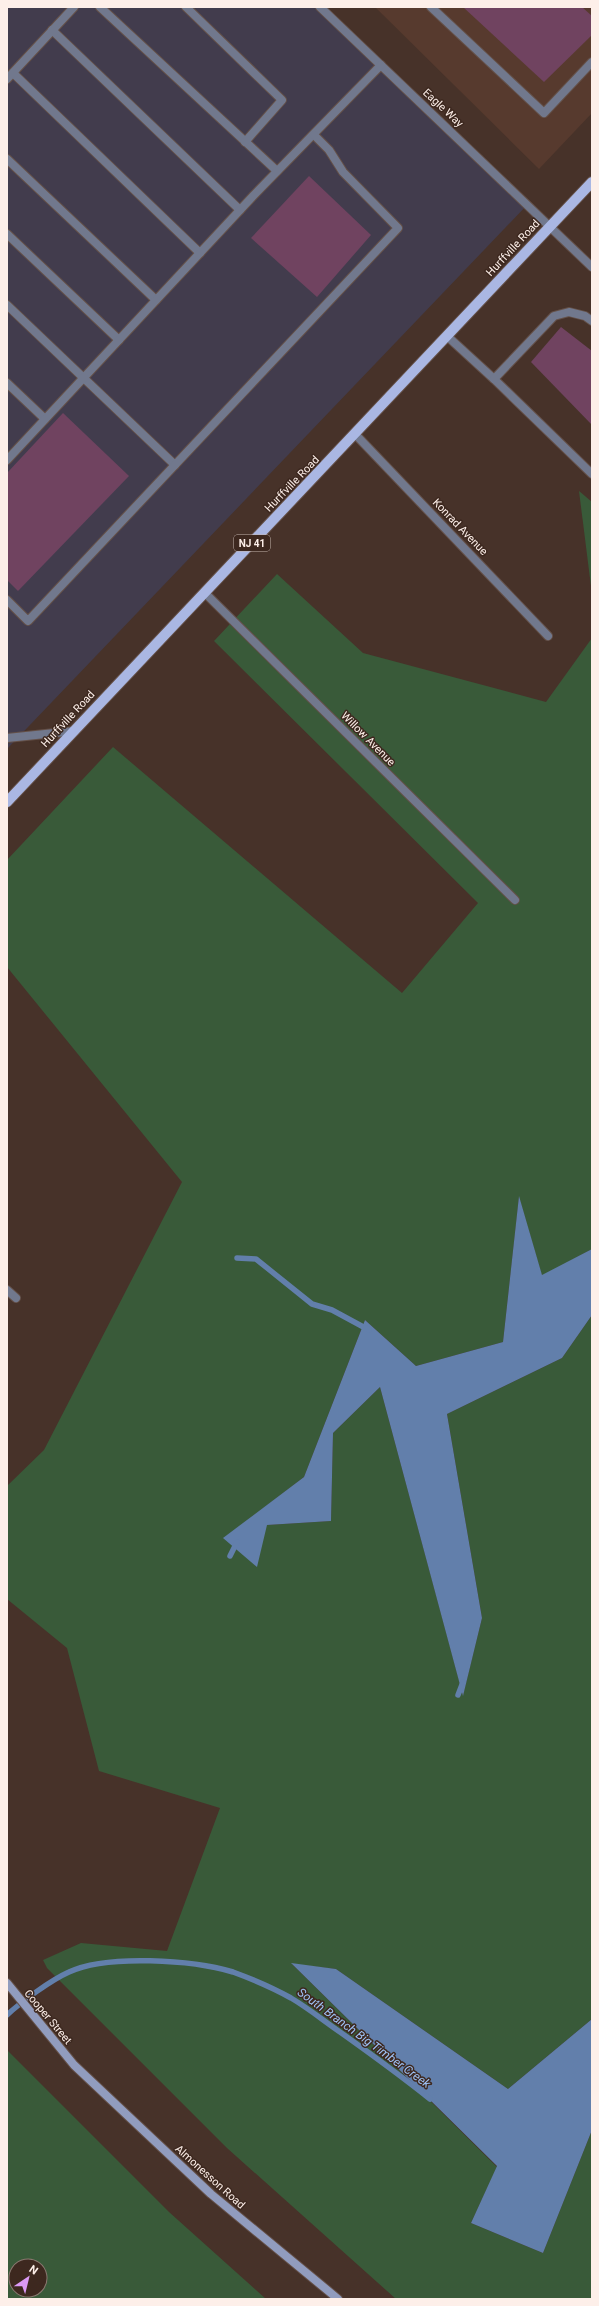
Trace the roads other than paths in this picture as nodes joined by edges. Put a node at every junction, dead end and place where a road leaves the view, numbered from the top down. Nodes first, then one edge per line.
1 (74, 7) edge
2 (100, 7) edge
3 (186, 7) edge
4 (320, 7) edge
5 (431, 7) edge
6 (52, 30) junction
7 (592, 62) edge
8 (381, 65) junction
9 (13, 73) junction
10 (7, 79) edge
11 (314, 135) junction
12 (245, 142) junction
13 (7, 159) edge
14 (277, 172) junction
15 (592, 182) edge
16 (240, 210) junction
17 (551, 225) junction
18 (7, 234) edge
19 (200, 253) junction
20 (592, 266) edge
21 (156, 300) junction
22 (7, 306) edge
23 (592, 321) edge
24 (447, 336) junction
25 (119, 340) junction
26 (83, 378) junction
27 (494, 379) junction
28 (7, 383) edge
29 (45, 419) junction
30 (356, 434) junction
31 (7, 460) edge
32 (175, 465) junction
33 (592, 474) edge
34 (205, 593) junction
35 (7, 600) edge
36 (548, 636) dead end
37 (74, 731) junction
38 (7, 738) edge
39 (7, 802) edge
40 (515, 900) dead end
41 (7, 1290) edge
42 (16, 1298) dead end
43 (7, 1983) edge
44 (74, 2065) joint
45 (338, 2299) edge

1 - 6 street
2 - 12 street
3 - 12 street
4 - 8 street, Eagle Way
5 - 7 street
6 - 9 street
6 - 16 street
8 - 11 street
8 - 17 street, Eagle Way
9 - 10 street
9 - 19 street
11 - 14 street
11 - 32 street
12 - 14 street
13 - 21 street
14 - 16 street
15 - 17 main road, Hurffville Road / NJ 41
16 - 19 street
17 - 20 street, Eagle Way
17 - 24 main road, Hurffville Road / NJ 41
18 - 25 street
19 - 21 street
21 - 25 street
22 - 26 street
23 - 27 street
24 - 27 street
24 - 30 main road, Hurffville Road / NJ 41
25 - 26 street
26 - 29 street
26 - 32 street
27 - 33 street
28 - 29 street
29 - 31 street
30 - 34 main road, Hurffville Road / NJ 41
30 - 36 street, Konrad Avenue
32 - 35 street
34 - 37 main road, Hurffville Road / NJ 41
34 - 40 street, Willow Avenue
37 - 38 street
37 - 39 main road, Hurffville Road / NJ 41
41 - 42 street
43 - 44 main road, Cooper Street
44 - 45 main road, Almonesson Road

